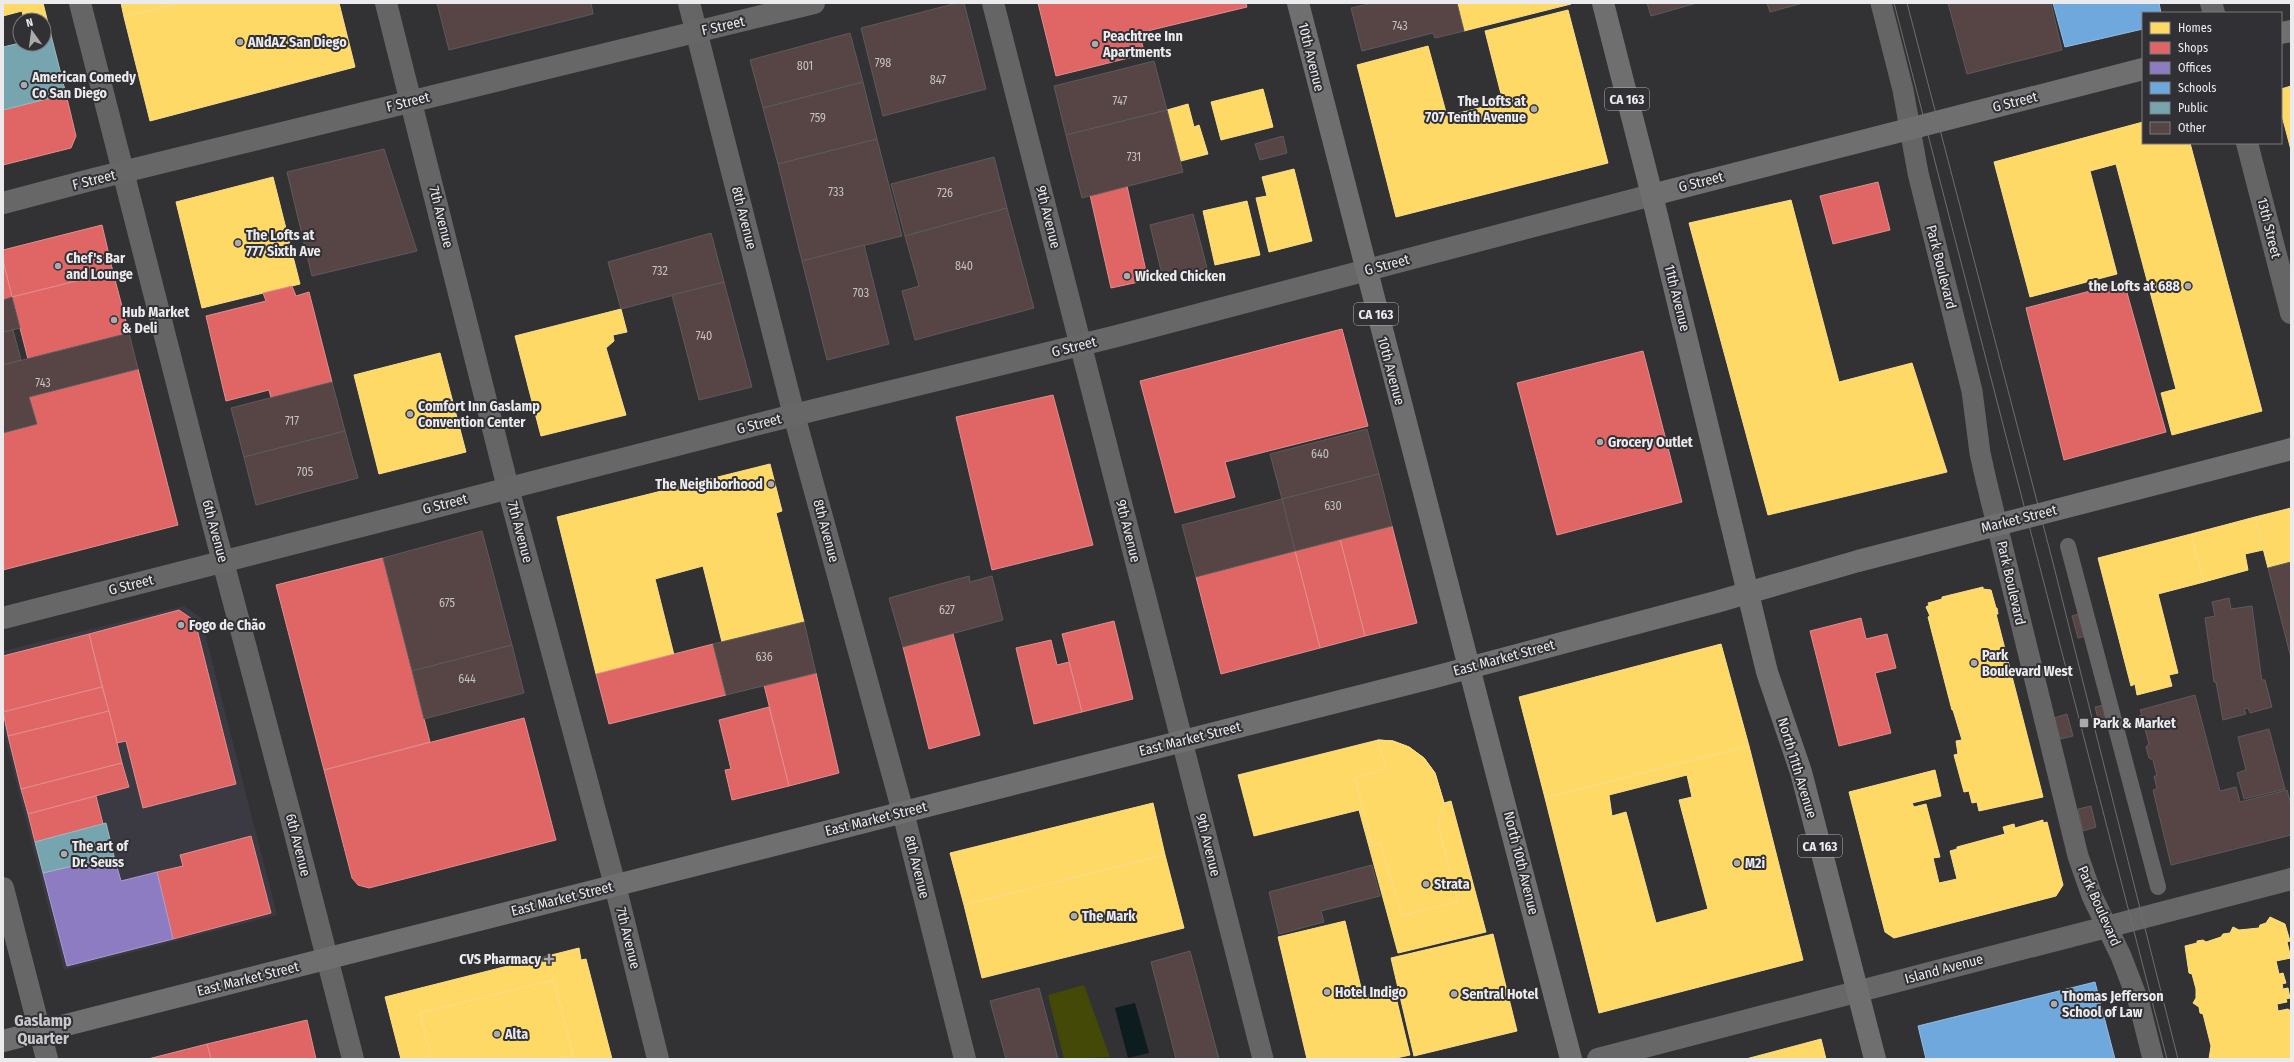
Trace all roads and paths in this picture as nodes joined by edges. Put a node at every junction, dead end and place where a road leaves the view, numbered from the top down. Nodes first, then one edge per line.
1 (80, 3) edge
2 (386, 3) edge
3 (690, 3) edge
4 (814, 3) edge
5 (993, 3) edge
6 (1298, 3) edge
7 (1603, 3) edge
8 (1881, 3) edge
9 (697, 32) junction
10 (2142, 69) edge
11 (412, 102) junction
12 (1910, 129) junction
13 (2248, 144) edge
14 (124, 172) junction
15 (1652, 195) junction
16 (3, 203) edge
17 (1364, 271) junction
18 (2291, 313) edge
19 (1080, 345) junction
20 (794, 415) junction
21 (2291, 449) edge
22 (508, 488) junction
23 (1997, 525) junction
24 (2068, 546) dead end
25 (223, 561) junction
26 (1748, 594) junction
27 (3, 618) edge
28 (1470, 667) junction
29 (1182, 741) junction
30 (903, 812) junction
31 (2291, 879) edge
32 (615, 885) junction
33 (3, 888) edge
34 (2158, 888) dead end
35 (2107, 927) junction
36 (328, 958) junction
37 (1858, 993) junction
38 (40, 1032) junction
39 (3, 1041) edge
40 (47, 1059) edge
41 (353, 1059) edge
42 (658, 1059) edge
43 (965, 1059) edge
44 (1263, 1059) edge
45 (1571, 1059) edge
46 (1598, 1059) edge
47 (1875, 1059) edge
48 (2153, 1059) edge

1 - 14 street, 6th Avenue
2 - 11 street, 7th Avenue
3 - 9 street, 8th Avenue
4 - 9 main road, F Street
5 - 19 street, 9th Avenue
6 - 17 main road, 10th Avenue / CA 163
7 - 15 main road, 11th Avenue / CA 163
8 - 12 street, Park Boulevard
9 - 11 main road, F Street
9 - 20 street, 8th Avenue
10 - 12 main road, G Street
11 - 14 main road, F Street
11 - 22 street, 7th Avenue
12 - 15 main road, G Street
12 - 23 street, Park Boulevard
13 - 18 street, 13th Street
14 - 16 main road, F Street
14 - 25 street, 6th Avenue
15 - 17 main road, G Street
15 - 26 main road, 11th Avenue / CA 163
17 - 19 main road, G Street
17 - 28 main road, 10th Avenue / CA 163
19 - 20 main road, G Street
19 - 29 street, 9th Avenue
20 - 22 main road, G Street
20 - 30 street, 8th Avenue
21 - 23 main road, Market Street
22 - 25 main road, G Street
22 - 32 street, 7th Avenue
23 - 26 main road, Market Street
23 - 35 street, Park Boulevard
24 - 34 street
25 - 27 main road, G Street
25 - 36 street, 6th Avenue
26 - 28 main road, East Market Street
26 - 37 main road, North 11th Avenue / CA 163
28 - 29 main road, East Market Street
28 - 45 main road, North 10th Avenue / CA 163
29 - 30 main road, East Market Street
29 - 44 street, 9th Avenue
30 - 32 main road, East Market Street
30 - 43 street, 8th Avenue
31 - 35 main road, Island Avenue
32 - 36 main road, East Market Street
32 - 42 street, 7th Avenue
33 - 38 main road
35 - 37 main road, Island Avenue
35 - 48 street, Park Boulevard
36 - 38 main road, East Market Street
36 - 41 street, 6th Avenue
37 - 46 main road, Island Avenue
37 - 47 main road, North 11th Avenue / CA 163
38 - 39 main road, East Market Street
38 - 40 main road

